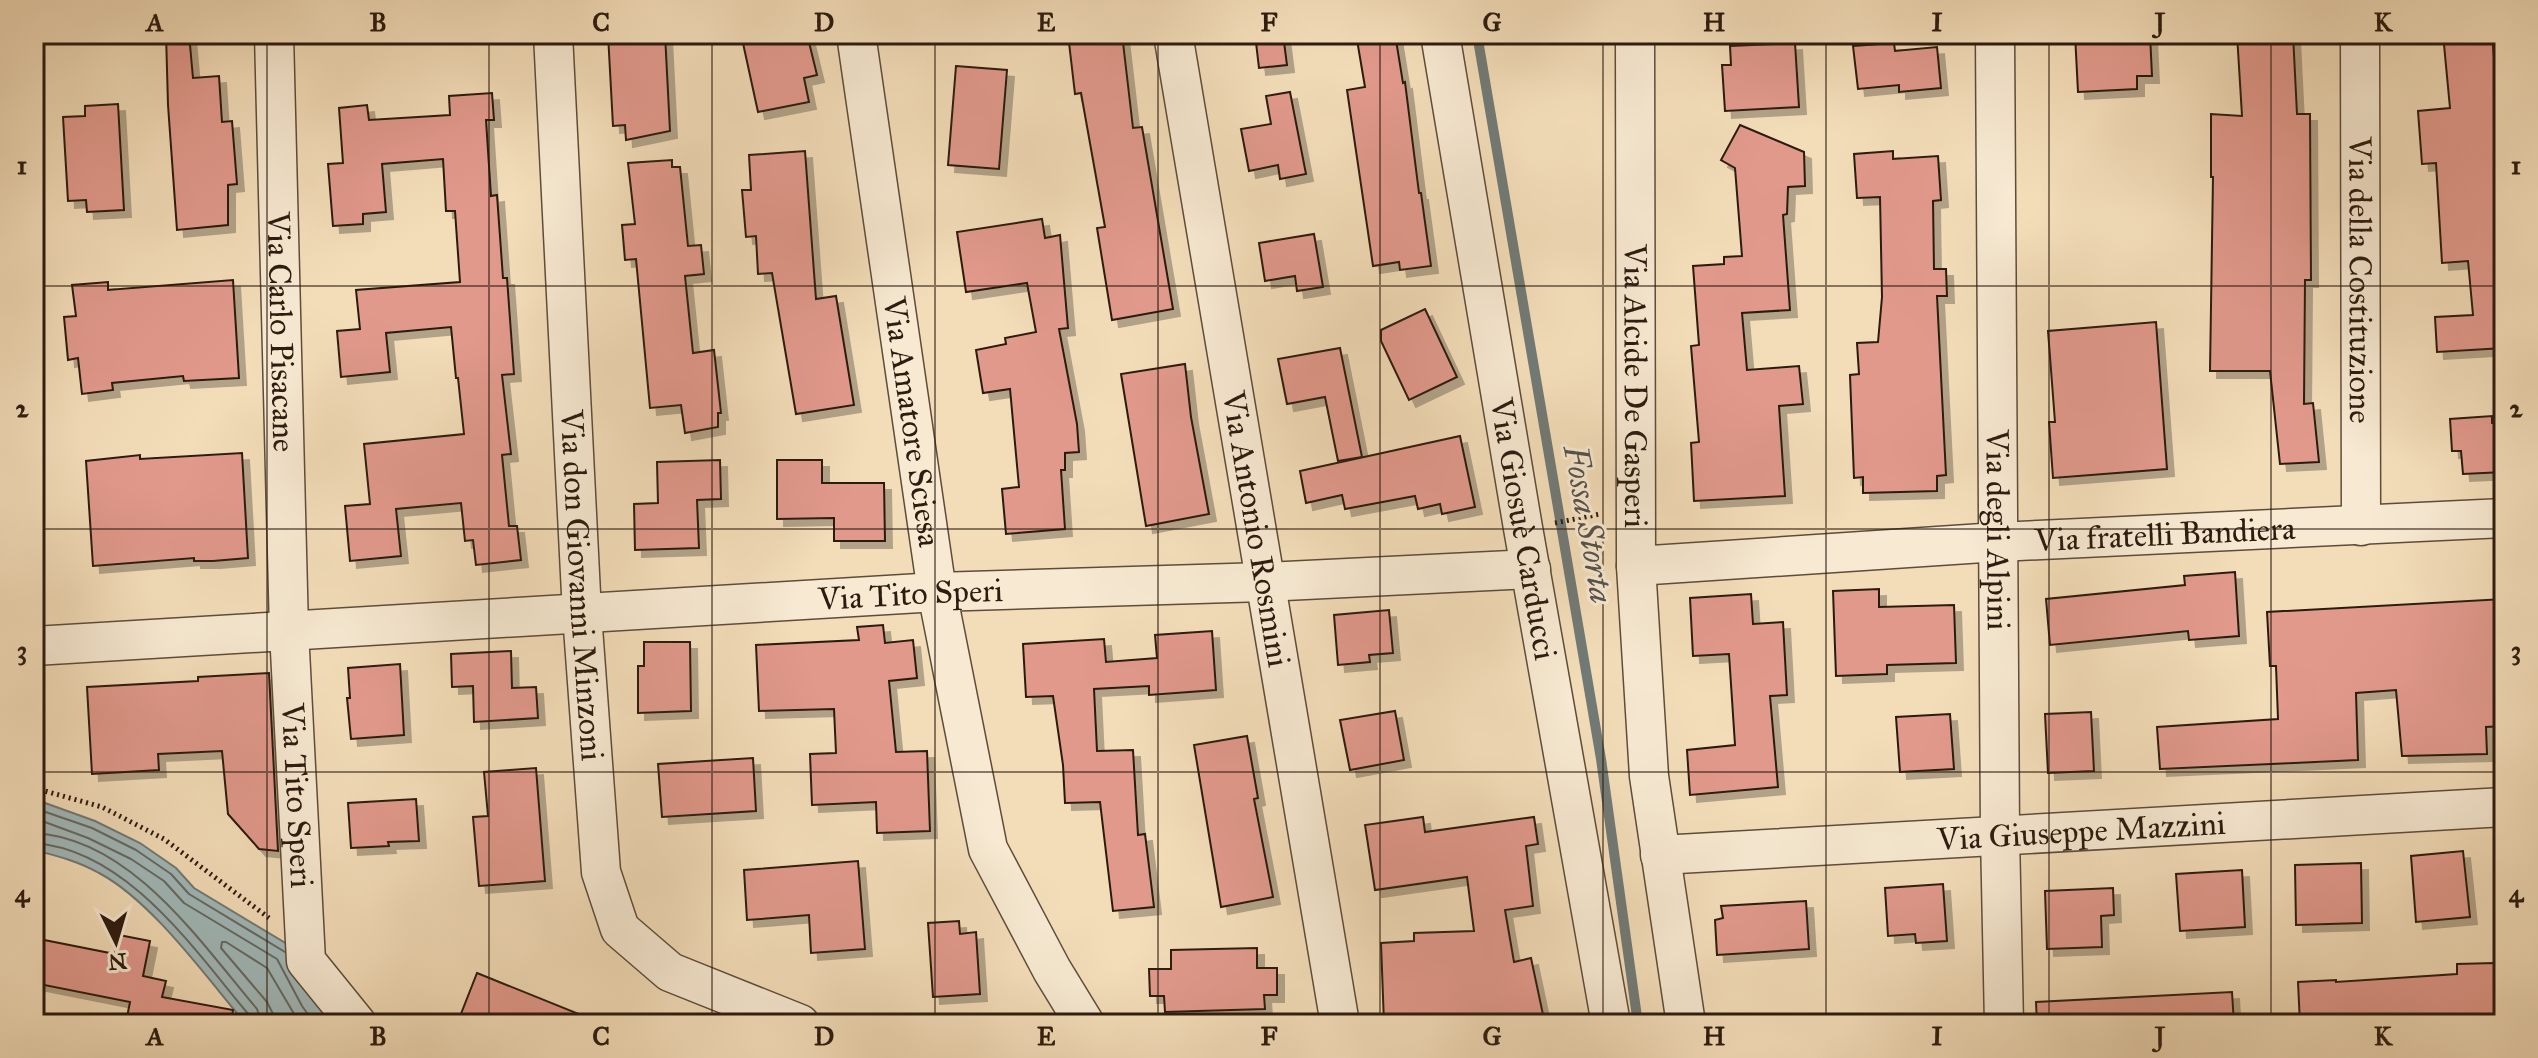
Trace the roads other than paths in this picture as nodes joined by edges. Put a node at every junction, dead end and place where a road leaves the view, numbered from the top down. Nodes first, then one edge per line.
1 (274, 34) edge
2 (553, 34) edge
3 (856, 34) edge
4 (1173, 34) edge
5 (1440, 34) edge
6 (1635, 34) edge
7 (1995, 34) edge
8 (2360, 34) edge
9 (2504, 518) edge
10 (2361, 526) junction
11 (1998, 542) junction
12 (1636, 566) junction
13 (1531, 569) junction
14 (1264, 582) junction
15 (937, 592) junction
16 (582, 614) junction
17 (289, 631) junction
18 (34, 646) edge
19 (2504, 807) edge
20 (2000, 835) junction
21 (1660, 855) junction
22 (357, 1024) edge
23 (800, 1024) edge
24 (1085, 1024) edge
25 (1340, 1024) edge
26 (1611, 1024) edge
27 (1686, 1024) edge
28 (2004, 1024) edge

1 - 17 street, Via Carlo Pisacane
2 - 16 street, Via don Giovanni Minzoni
3 - 15 street, Via Amatore Sciesa
4 - 14 street, Via Antonio Rosmini
5 - 13 street, Via Giosuè Carducci
6 - 12 street, Via Alcide De Gasperi
7 - 11 street, Via degli Alpini
8 - 10 street, Via della Costituzione
9 - 10 street, Via fratelli Bandiera
10 - 11 street, Via fratelli Bandiera
11 - 12 street, Via fratelli Bandiera
11 - 20 street, Via degli Alpini
12 - 21 street, Via Alcide De Gasperi
13 - 14 street, Via Tito Speri
13 - 26 street, Via Giosuè Carducci
14 - 15 street, Via Tito Speri
14 - 25 street, Via Antonio Rosmini
15 - 16 street, Via Tito Speri
15 - 24 street, Via Amatore Sciesa
16 - 17 street, Via Tito Speri
16 - 23 street, Via don Giovanni Minzoni
17 - 18 street, Via Tito Speri
17 - 22 street, Via Tito Speri
19 - 20 street, Via Giuseppe Mazzini
20 - 21 street, Via Giuseppe Mazzini
20 - 28 street, Via degli Alpini
21 - 27 street, Via Alcide De Gasperi

